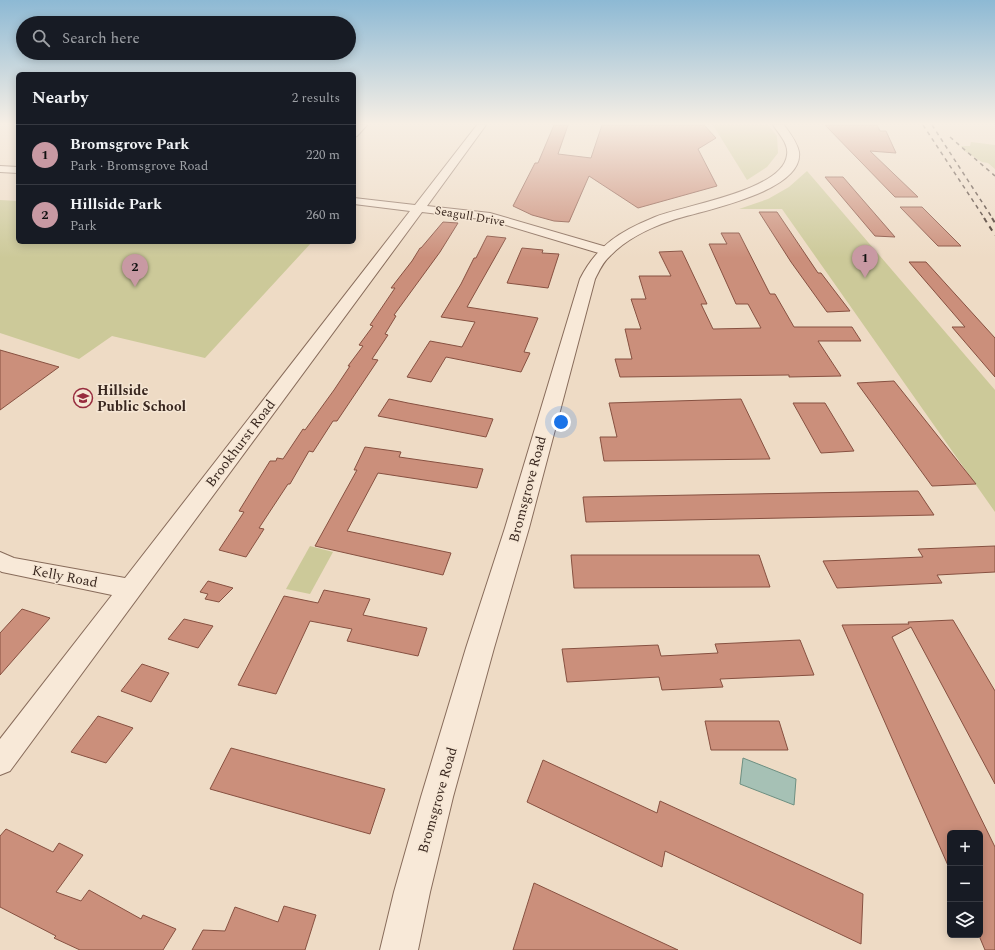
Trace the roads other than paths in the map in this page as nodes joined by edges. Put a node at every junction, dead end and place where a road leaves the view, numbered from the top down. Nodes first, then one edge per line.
1 (6, 169) edge
2 (448, 169) edge
3 (786, 169) edge
4 (16, 170) edge
5 (356, 201) edge
6 (418, 208) junction
7 (606, 251) junction
8 (0, 561) edge
9 (130, 589) junction
10 (0, 761) edge
11 (399, 950) edge

1 - 4 street
2 - 6 street, Brookhurst Road
3 - 7 street, Bromsgrove Road
5 - 6 street, Seagull Drive
6 - 7 street, Seagull Drive
6 - 9 street, Brookhurst Road
7 - 11 street, Bromsgrove Road
8 - 9 street, Kelly Road
9 - 10 street, Brookhurst Road

